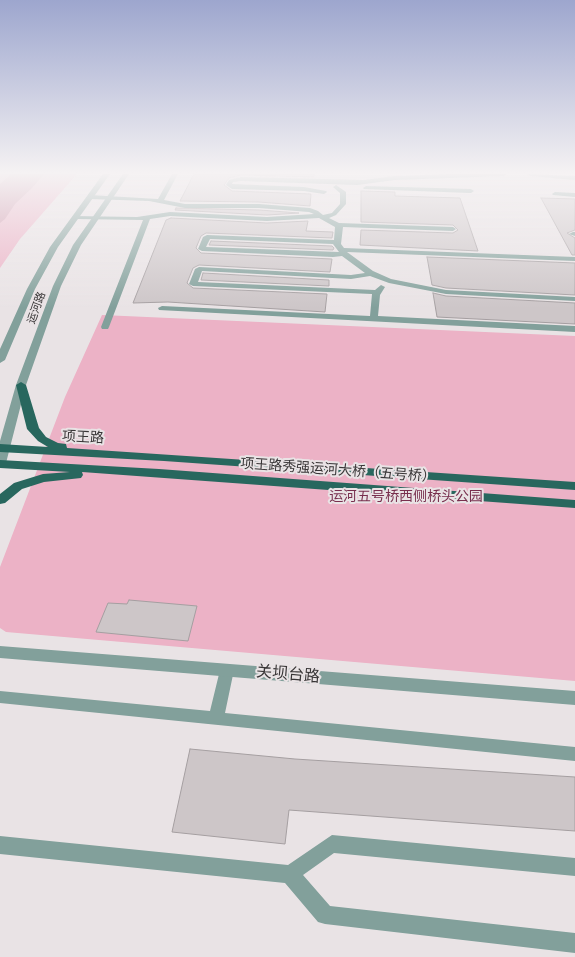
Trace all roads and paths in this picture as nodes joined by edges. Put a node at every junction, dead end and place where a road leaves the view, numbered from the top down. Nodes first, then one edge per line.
1 (95, 218) edge
2 (147, 218) edge
3 (74, 219) edge
4 (123, 219) edge
5 (137, 219) joint
6 (140, 219) edge
7 (326, 219) edge
8 (337, 225) junction
9 (453, 229) dead end
10 (341, 248) junction
11 (575, 259) edge
12 (370, 273) junction
13 (389, 281) junction
14 (377, 292) junction
15 (575, 298) edge
16 (162, 308) dead end
17 (374, 319) junction
18 (105, 327) dead end
19 (575, 329) edge
20 (0, 360) edge
21 (21, 385) junction
22 (2, 448) edge
23 (144, 456) junction
24 (164, 458) joint
25 (0, 463) edge
26 (141, 472) junction
27 (575, 486) edge
28 (0, 500) edge
29 (575, 504) edge
30 (0, 652) edge
31 (227, 670) junction
32 (0, 697) edge
33 (575, 698) edge
34 (216, 718) junction
35 (575, 754) edge
36 (0, 845) edge
37 (575, 867) edge
38 (290, 874) junction
39 (575, 943) edge

1 - 21 street, 运河路
2 - 18 lane
3 - 20 street, 运河路
4 - 5 lane
5 - 6 lane
7 - 8 lane
8 - 9 lane
8 - 10 lane
10 - 10 lane
10 - 11 lane
10 - 12 lane
12 - 13 lane
12 - 14 lane
13 - 14 lane
13 - 15 lane
14 - 17 lane
16 - 17 lane
17 - 19 lane
21 - 22 street, 运河路
21 - 23 main road
22 - 23 main road, 项王路
22 - 25 street, 运河路
23 - 24 main road, 项王路
24 - 27 main road, 项王路秀强运河大桥（五号桥）
25 - 26 main road
26 - 28 main road
26 - 29 main road, 项王路秀强运河大桥（五号桥）
30 - 31 street, 关坝台路
31 - 33 street, 关坝台路
31 - 34 lane
32 - 34 lane
34 - 35 lane
36 - 38 lane
37 - 38 lane
38 - 39 lane

